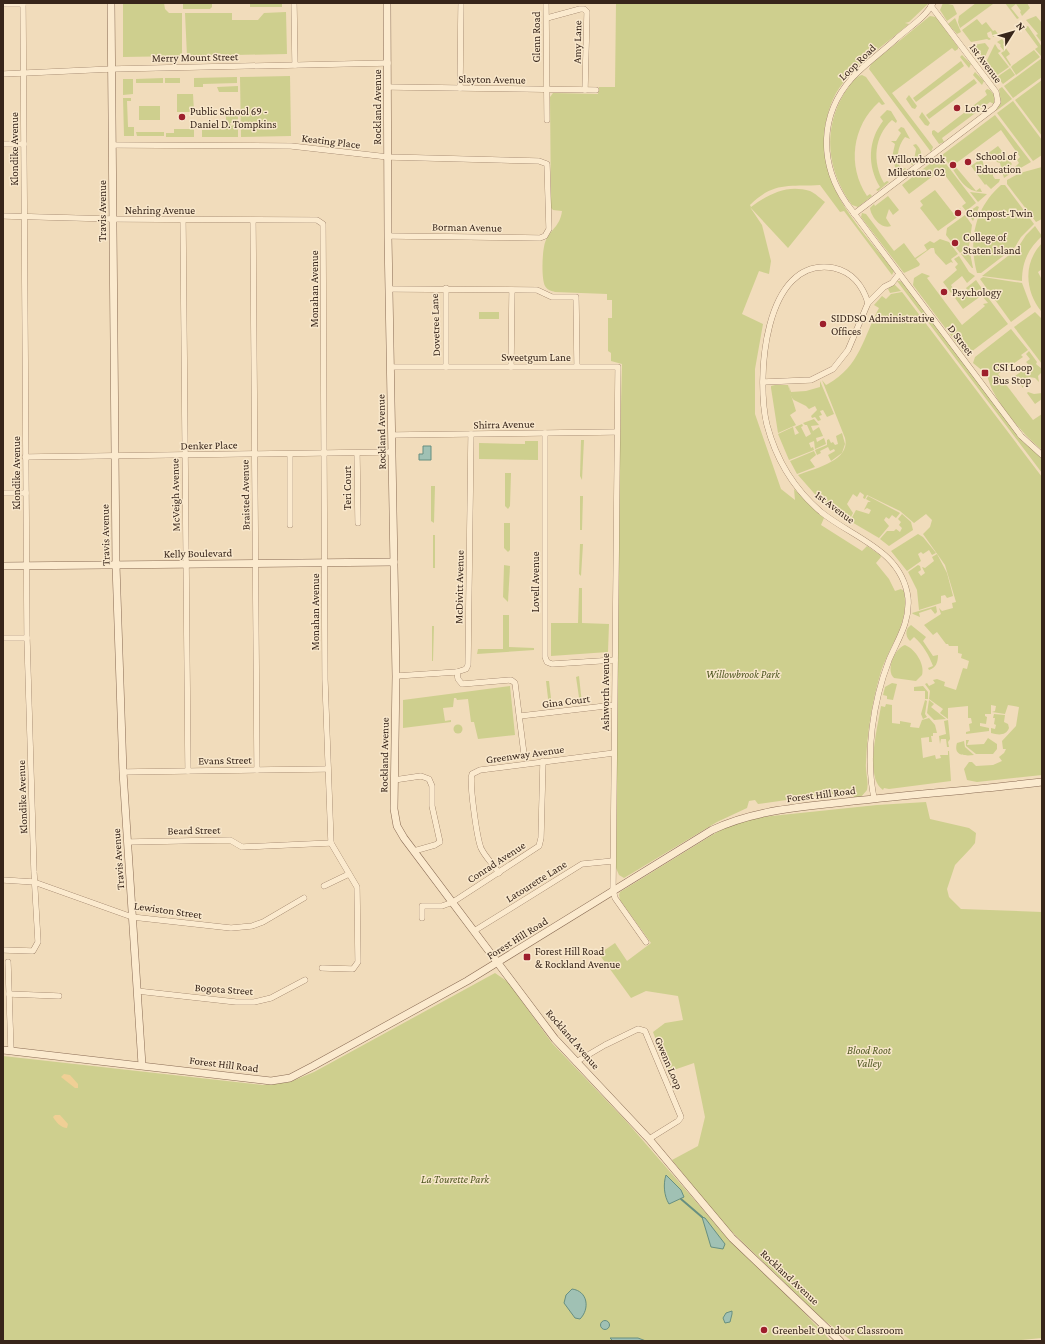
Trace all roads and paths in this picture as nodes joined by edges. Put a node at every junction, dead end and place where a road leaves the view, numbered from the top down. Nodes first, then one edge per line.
1 (111, 3) edge
2 (294, 3) edge
3 (387, 3) edge
4 (462, 3) edge
5 (546, 3) edge
6 (3, 4) edge
7 (23, 4) edge
8 (933, 4) edge
9 (547, 18) junction
10 (388, 63) junction
11 (295, 65) junction
12 (112, 69) junction
13 (3, 74) edge
14 (23, 74) junction
15 (388, 88) junction
16 (460, 88) junction
17 (546, 90) junction
18 (585, 90) junction
19 (596, 90) dead end
20 (546, 120) dead end
21 (3, 144) edge
22 (24, 144) junction
23 (113, 145) junction
24 (388, 157) junction
25 (854, 214) junction
26 (3, 216) edge
27 (24, 216) junction
28 (113, 219) junction
29 (183, 220) junction
30 (253, 220) junction
31 (317, 220) joint
32 (388, 236) junction
33 (545, 236) joint
34 (899, 274) junction
35 (446, 288) junction
36 (389, 289) junction
37 (512, 290) junction
38 (868, 303) junction
39 (577, 366) junction
40 (391, 367) junction
41 (446, 367) junction
42 (511, 367) junction
43 (763, 382) junction
44 (616, 432) junction
45 (545, 433) junction
46 (471, 434) junction
47 (392, 435) junction
48 (392, 452) junction
49 (325, 453) junction
50 (357, 453) junction
51 (255, 454) junction
52 (290, 454) junction
53 (1042, 454) edge
54 (185, 455) junction
55 (116, 456) junction
56 (26, 457) junction
57 (3, 493) edge
58 (26, 493) junction
59 (358, 523) dead end
60 (290, 525) dead end
61 (394, 562) junction
62 (256, 563) junction
63 (326, 563) junction
64 (186, 564) junction
65 (116, 565) junction
66 (3, 566) edge
67 (26, 566) junction
68 (3, 638) edge
69 (27, 638) junction
70 (615, 660) junction
71 (457, 672) junction
72 (396, 676) junction
73 (614, 705) junction
74 (520, 716) junction
75 (614, 753) junction
76 (524, 754) dead end
77 (543, 761) junction
78 (328, 769) junction
79 (257, 770) junction
80 (188, 771) junction
81 (123, 772) junction
82 (394, 780) junction
83 (1042, 782) edge
84 (874, 798) junction
85 (128, 842) junction
86 (331, 843) junction
87 (414, 851) junction
88 (613, 861) junction
89 (499, 873) junction
90 (349, 874) junction
91 (3, 880) edge
92 (34, 882) junction
93 (324, 886) dead end
94 (613, 890) junction
95 (304, 898) dead end
96 (453, 902) junction
97 (132, 916) junction
98 (422, 918) dead end
99 (474, 931) junction
100 (646, 942) dead end
101 (3, 950) edge
102 (8, 962) dead end
103 (499, 963) junction
104 (322, 968) dead end
105 (305, 980) dead end
106 (137, 991) junction
107 (9, 994) junction
108 (59, 996) dead end
109 (7, 1051) edge
110 (576, 1062) junction
111 (142, 1065) junction
112 (650, 1139) junction
113 (840, 1341) edge

1 - 12 street, Travis Avenue
2 - 11 street
3 - 10 street, Rockland Avenue
4 - 16 street
5 - 9 street, Glenn Road
6 - 7 street
7 - 14 street, Klondike Avenue
8 - 25 street, Loop Road
8 - 25 street, 1st Avenue
9 - 17 street, Glenn Road
9 - 18 street, Amy Lane
10 - 11 street, Merry Mount Street
10 - 15 street, Rockland Avenue
11 - 12 street, Merry Mount Street
12 - 14 street, Merry Mount Street
12 - 23 street, Travis Avenue
13 - 14 street, Merry Mount Street
14 - 22 street, Klondike Avenue
15 - 16 street, Slayton Avenue
15 - 24 street, Rockland Avenue
16 - 17 street, Slayton Avenue
17 - 18 street, Slayton Avenue
17 - 20 street, Glenn Road
18 - 19 street, Slayton Avenue
21 - 22 street
22 - 27 street, Klondike Avenue
23 - 24 street, Keating Place
23 - 28 street, Travis Avenue
24 - 32 street, Rockland Avenue
24 - 33 street, Keating Place
25 - 34 street, D Street
26 - 27 street, Nehring Avenue
27 - 28 street, Nehring Avenue
27 - 56 street, Klondike Avenue
28 - 29 street, Nehring Avenue
28 - 55 street, Travis Avenue
29 - 30 street, Nehring Avenue
29 - 54 street, McVeigh Avenue
30 - 31 street, Nehring Avenue
30 - 51 street, Braisted Avenue
31 - 49 street, Monahan Avenue
32 - 33 street, Borman Avenue
32 - 36 street, Rockland Avenue
34 - 38 street
34 - 53 street, D Street
35 - 36 street, Dovetree Lane
35 - 37 street
35 - 41 street, Dovetree Lane
36 - 40 street, Rockland Avenue
37 - 39 street
37 - 42 street
38 - 43 street
38 - 43 street
39 - 42 street, Sweetgum Lane
39 - 44 street, Sweetgum Lane
40 - 41 street, Sweetgum Lane
40 - 47 street, Rockland Avenue
41 - 42 street, Sweetgum Lane
43 - 84 street, 1st Avenue
44 - 45 street, Shirra Avenue
44 - 70 street, Ashworth Avenue
45 - 46 street, Shirra Avenue
45 - 70 street, Lovell Avenue
46 - 47 street, Shirra Avenue
46 - 71 street, McDivitt Avenue
47 - 48 street, Rockland Avenue
48 - 50 street, Denker Place
48 - 61 street, Rockland Avenue
49 - 50 street, Denker Place
49 - 52 street, Denker Place
49 - 63 street, Monahan Avenue
50 - 59 street, Teri Court
51 - 52 street, Denker Place
51 - 54 street, Denker Place
51 - 62 street, Braisted Avenue
52 - 60 street
54 - 55 street, Denker Place
54 - 64 street, McVeigh Avenue
55 - 56 street, Denker Place
55 - 65 street, Travis Avenue
56 - 58 street, Klondike Avenue
57 - 58 street
58 - 67 street, Klondike Avenue
61 - 63 street, Kelly Boulevard
61 - 72 street, Rockland Avenue
62 - 63 street, Kelly Boulevard
62 - 64 street, Kelly Boulevard
62 - 79 street, Braisted Avenue
63 - 78 street, Monahan Avenue
64 - 65 street, Kelly Boulevard
64 - 80 street, McVeigh Avenue
65 - 67 street, Kelly Boulevard
65 - 81 street, Travis Avenue
66 - 67 street, Kelly Boulevard
67 - 69 street, Klondike Avenue
68 - 69 street
69 - 92 street, Klondike Avenue
70 - 73 street, Ashworth Avenue
71 - 72 street
71 - 74 street
72 - 82 street, Rockland Avenue
73 - 74 street, Gina Court
73 - 75 street, Ashworth Avenue
74 - 76 street
75 - 77 street, Greenway Avenue
75 - 88 street, Ashworth Avenue
77 - 89 street, Conrad Avenue
77 - 89 street, Greenway Avenue
78 - 79 street, Evans Street
78 - 86 street, Monahan Avenue
79 - 80 street, Evans Street
80 - 81 street, Evans Street
81 - 85 street, Travis Avenue
82 - 87 street, Rockland Avenue
82 - 87 street
83 - 84 street, Forest Hill Road
84 - 94 street, Forest Hill Road
85 - 86 street, Beard Street
85 - 97 street, Travis Avenue
86 - 90 street, Monahan Avenue
87 - 96 street, Rockland Avenue
88 - 94 street, Ashworth Avenue
88 - 99 street, Latourette Lane
89 - 96 street, Conrad Avenue
90 - 93 street
90 - 104 street, Monahan Avenue
91 - 92 street, Lewiston Street
92 - 97 street, Lewiston Street
92 - 101 street, Klondike Avenue
94 - 100 street, Ashworth Avenue
94 - 103 street, Forest Hill Road
95 - 97 street, Lewiston Street
96 - 98 street
96 - 99 street, Rockland Avenue
97 - 106 street, Travis Avenue
99 - 103 street, Rockland Avenue
102 - 107 street
103 - 110 street, Rockland Avenue
103 - 111 street, Forest Hill Road
105 - 106 street, Bogota Street
106 - 111 street, Travis Avenue
107 - 108 street
107 - 109 street
109 - 111 street, Forest Hill Road
110 - 112 street, Rockland Avenue
110 - 112 street, Gwenn Loop
112 - 113 street, Rockland Avenue

